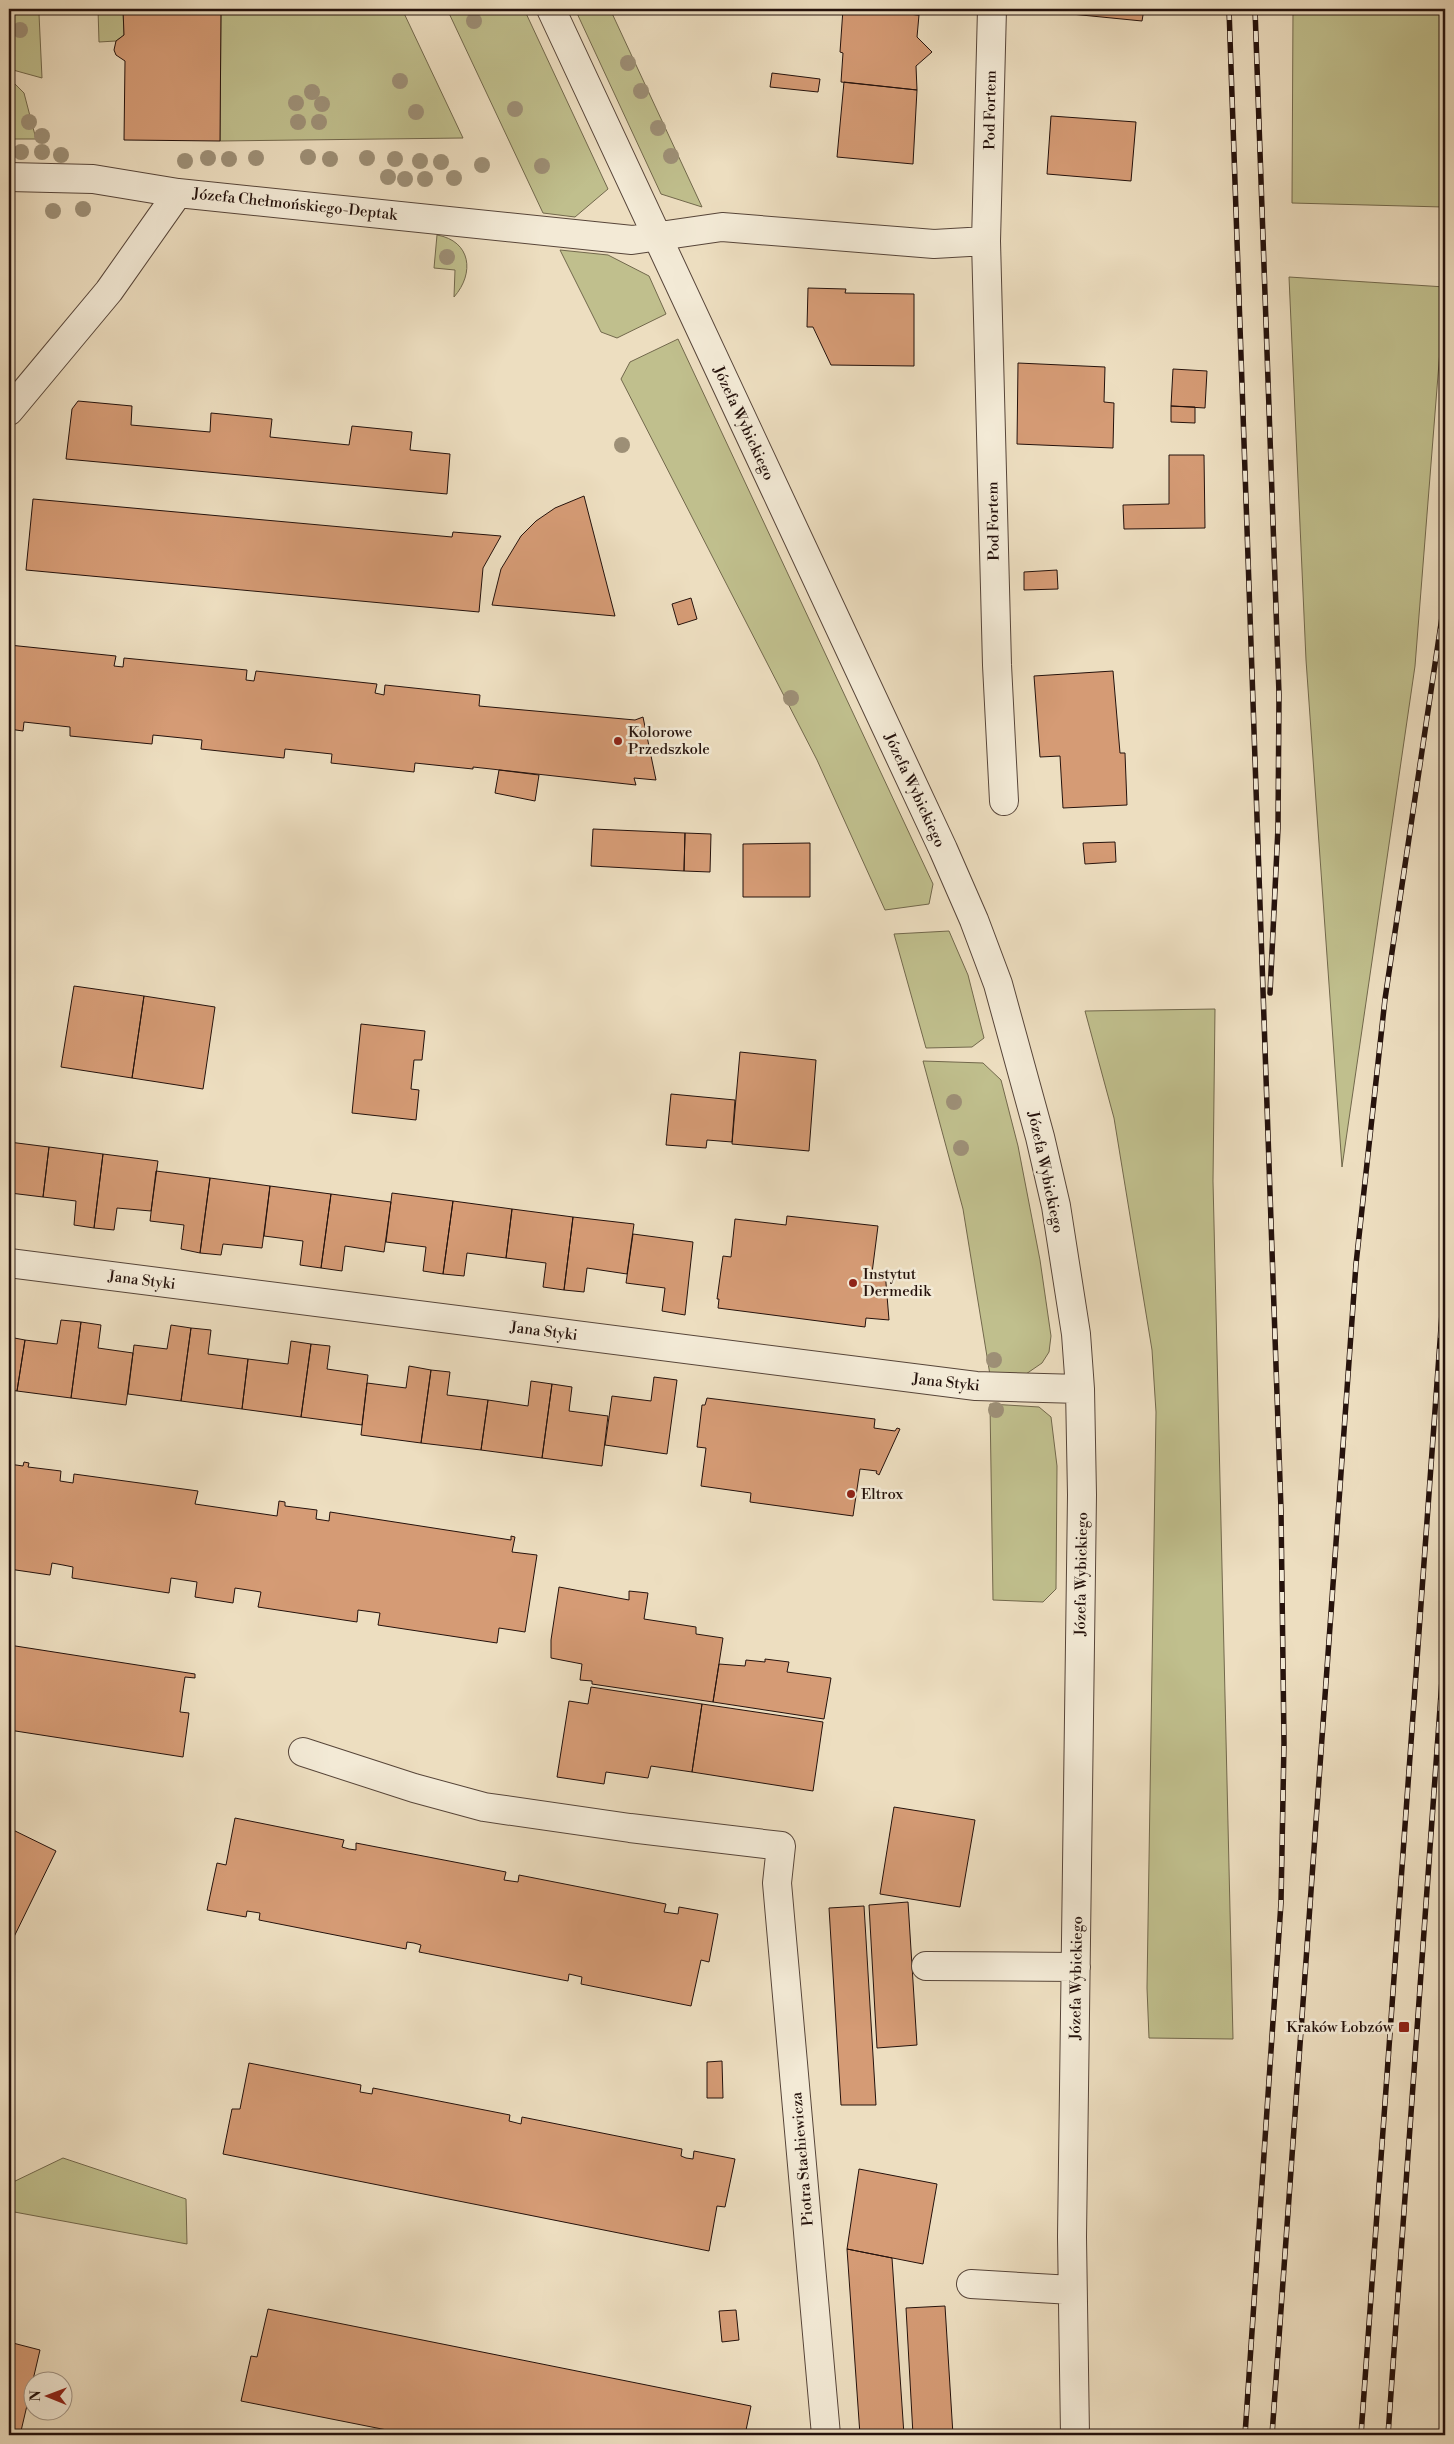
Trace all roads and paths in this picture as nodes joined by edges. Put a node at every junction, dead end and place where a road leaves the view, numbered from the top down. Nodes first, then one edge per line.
1 (551, 9) edge
2 (992, 9) edge
3 (9, 177) edge
4 (178, 193) junction
5 (657, 236) junction
6 (986, 241) junction
7 (9, 411) edge
8 (1004, 801) dead end
9 (9, 1263) edge
10 (1080, 1389) junction
11 (302, 1752) dead end
12 (926, 1966) dead end
13 (1076, 1967) junction
14 (971, 2284) dead end
15 (1072, 2290) junction
16 (826, 2435) edge
17 (1075, 2435) edge

1 - 5 street, Józefa Wybickiego
2 - 6 street, Pod Fortem
3 - 4 street
4 - 5 street, Józefa Chełmońskiego-Deptak
4 - 7 street, Józefa Chełmońskiego-Deptak
5 - 6 street
5 - 10 street, Józefa Wybickiego
6 - 8 street, Pod Fortem
9 - 10 street, Jana Styki
10 - 13 street, Józefa Wybickiego
11 - 16 street, Piotra Stachiewicza
12 - 13 street
13 - 15 street, Józefa Wybickiego
14 - 15 street
15 - 17 street, Józefa Wybickiego

